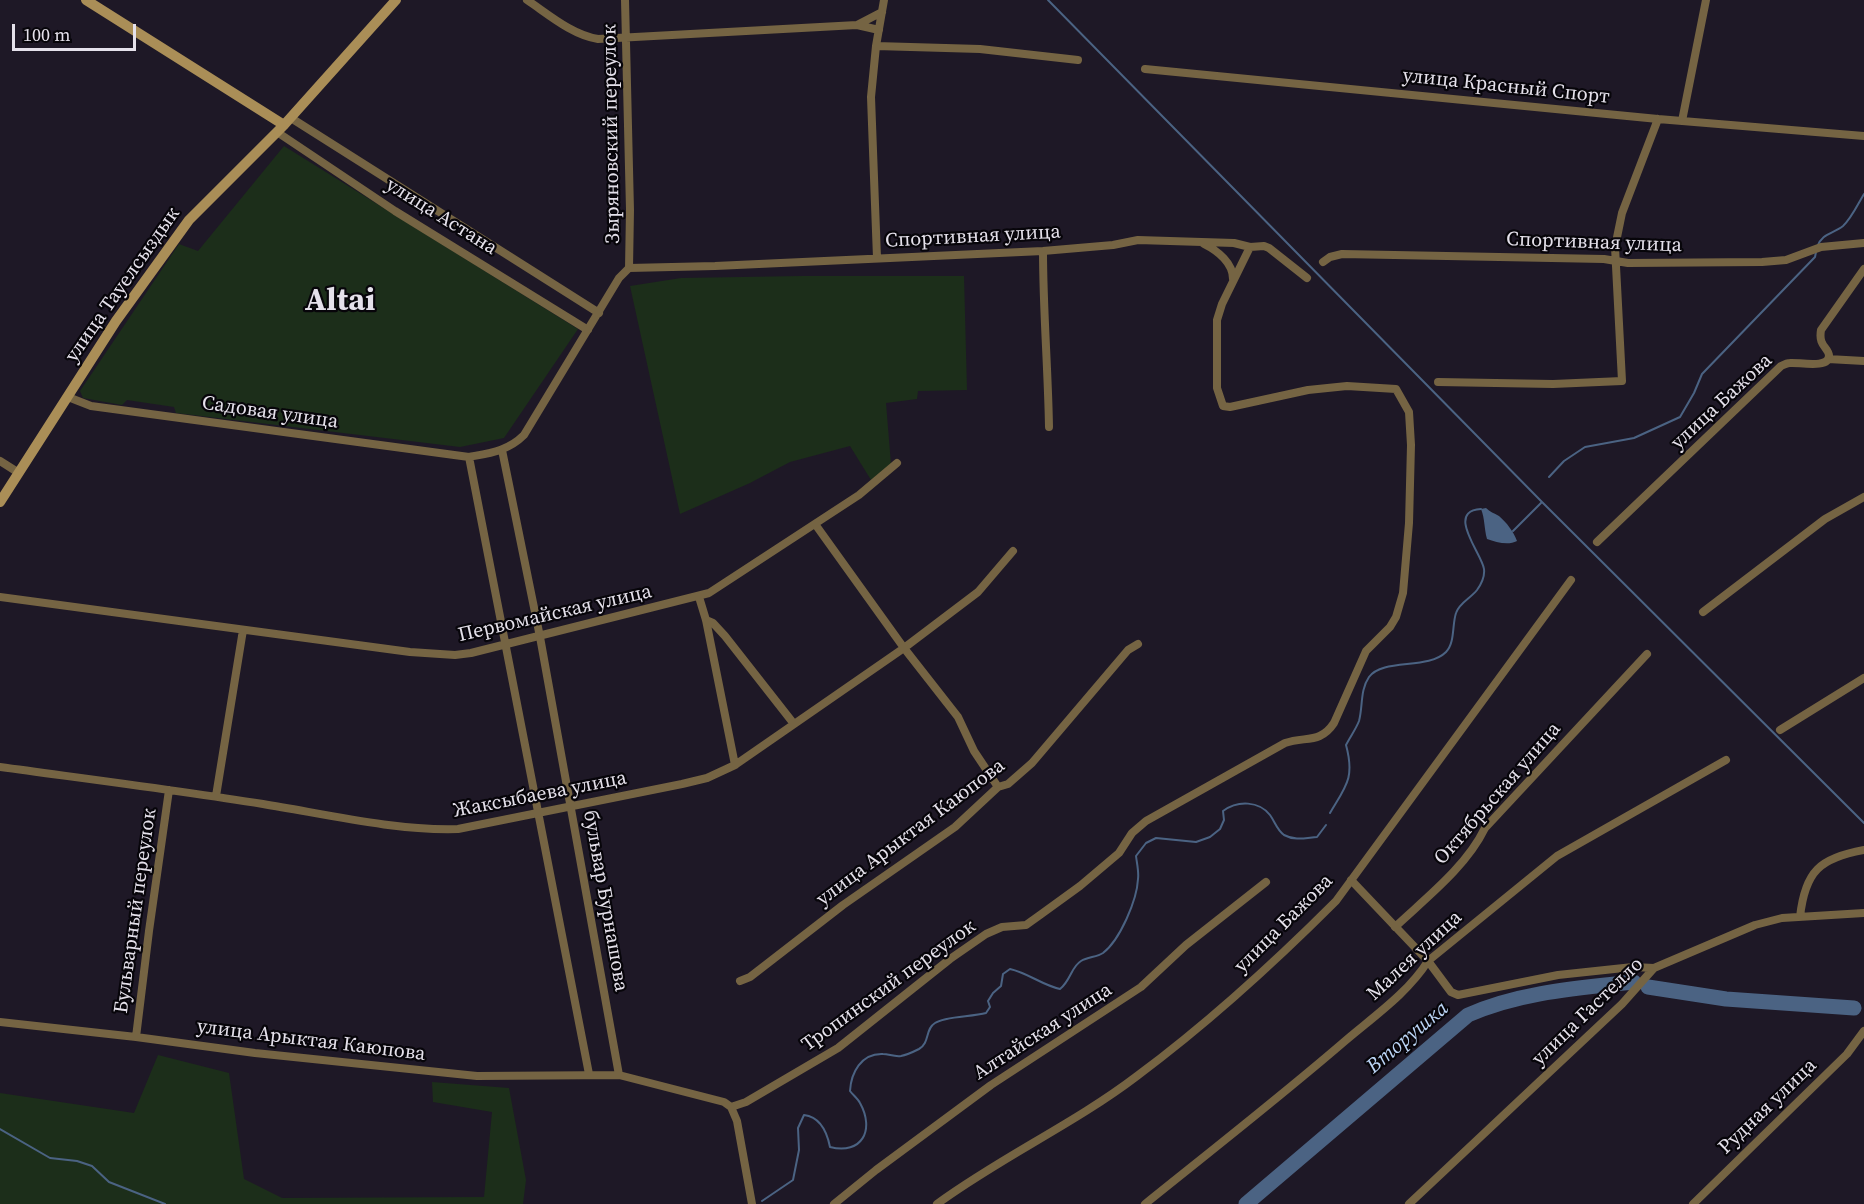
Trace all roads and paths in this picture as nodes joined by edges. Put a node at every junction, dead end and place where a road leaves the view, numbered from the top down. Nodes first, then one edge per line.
1 (86, 0) edge
2 (396, 0) edge
3 (527, 0) edge
4 (625, 0) edge
5 (884, 0) edge
6 (1706, 0) edge
7 (882, 12) junction
8 (857, 25) junction
9 (879, 30) junction
10 (627, 38) junction
11 (876, 46) junction
12 (1078, 60) dead end
13 (1145, 69) dead end
14 (1658, 119) junction
15 (1682, 121) junction
16 (284, 125) junction
17 (1864, 136) edge
18 (1203, 243) junction
19 (1864, 243) edge
20 (1250, 247) junction
21 (1043, 251) junction
22 (877, 258) junction
23 (1616, 260) junction
24 (1323, 262) dead end
25 (629, 268) junction
26 (1864, 269) edge
27 (1308, 278) dead end
28 (1233, 280) junction
29 (599, 313) junction
30 (588, 330) junction
31 (1828, 359) junction
32 (1864, 360) edge
33 (1438, 382) dead end
34 (68, 397) junction
35 (1049, 427) dead end
36 (502, 450) junction
37 (469, 457) junction
38 (0, 461) edge
39 (897, 463) dead end
40 (19, 473) junction
41 (1864, 497) edge
42 (0, 502) edge
43 (815, 524) junction
44 (1597, 542) dead end
45 (1013, 552) dead end
46 (1571, 580) dead end
47 (0, 597) edge
48 (699, 597) junction
49 (1703, 612) dead end
50 (706, 620) junction
51 (243, 630) junction
52 (540, 638) junction
53 (505, 645) junction
54 (1138, 645) dead end
55 (904, 648) junction
56 (1647, 654) dead end
57 (1864, 678) edge
58 (794, 724) junction
59 (1780, 730) dead end
60 (1726, 760) dead end
61 (735, 765) junction
62 (0, 767) edge
63 (998, 787) junction
64 (170, 790) junction
65 (216, 796) junction
66 (571, 806) junction
67 (539, 813) junction
68 (1864, 850) edge
69 (1352, 880) junction
70 (1266, 882) dead end
71 (1864, 913) edge
72 (1800, 917) junction
73 (1395, 927) junction
74 (1428, 962) junction
75 (1654, 968) junction
76 (740, 981) dead end
77 (0, 1022) edge
78 (1864, 1031) edge
79 (136, 1036) junction
80 (589, 1074) junction
81 (619, 1075) junction
82 (731, 1107) junction
83 (752, 1204) edge
84 (834, 1204) edge
85 (937, 1204) edge
86 (1145, 1204) edge
87 (1409, 1204) edge
88 (1692, 1204) edge

1 - 16 street, улица Астана
2 - 16 street, улица Тауелсыздык
3 - 10 street
4 - 10 street, Зыряновский переулок
5 - 7 street
6 - 15 street
7 - 8 street
7 - 9 street
8 - 9 street
8 - 10 street
9 - 11 street
10 - 25 street, Зыряновский переулок
11 - 12 street
11 - 22 street
13 - 14 street, улица Красный Спорт
14 - 15 street, улица Красный Спорт
14 - 23 street
15 - 17 street, улица Красный Спорт
16 - 29 street, улица Астана
16 - 30 street, улица Астана
16 - 34 street, улица Тауелсыздык
18 - 20 street, Спортивная улица
18 - 21 street, Спортивная улица
18 - 28 street
19 - 23 street, Спортивная улица
20 - 27 street, Спортивная улица
20 - 28 street
21 - 22 street, Спортивная улица
21 - 35 street
22 - 25 street, Спортивная улица
23 - 24 street, Спортивная улица
23 - 33 street
25 - 29 street
26 - 31 street
28 - 82 street, Тропинский переулок
29 - 30 street
30 - 36 street
31 - 32 street, улица Бажова
31 - 44 street, улица Бажова
34 - 37 street, Садовая улица
34 - 40 street, улица Тауелсыздык
36 - 37 street, Садовая улица
36 - 52 street, бульвар Бурнашова
37 - 53 street
38 - 40 street
39 - 43 street, Первомайская улица
40 - 42 street, улица Тауелсыздык
41 - 49 street
43 - 48 street, Первомайская улица
43 - 55 street
45 - 55 street, Жаксыбаева улица
46 - 69 street, улица Бажова
47 - 51 street, Первомайская улица
48 - 50 street
48 - 52 street, Первомайская улица
50 - 58 street
50 - 61 street
51 - 53 street, Первомайская улица
51 - 65 street
52 - 53 street, Первомайская улица
52 - 66 street, бульвар Бурнашова
53 - 67 street
54 - 63 street, улица Арыктая Каюпова
55 - 58 street, Жаксыбаева улица
55 - 63 street
56 - 73 street, Октябрьская улица
57 - 59 street
58 - 61 street, Жаксыбаева улица
60 - 74 street, Малея улица
61 - 66 street, Жаксыбаева улица
62 - 64 street, Жаксыбаева улица
63 - 76 street, улица Арыктая Каюпова
64 - 65 street, Жаксыбаева улица
64 - 79 street, Бульварный переулок
65 - 67 street, Жаксыбаева улица
66 - 67 street, Жаксыбаева улица
66 - 81 street, бульвар Бурнашова
67 - 80 street
68 - 72 street
69 - 73 street
69 - 85 street, улица Бажова
70 - 84 street, Алтайская улица
71 - 72 street, улица Гастелло
72 - 75 street, улица Гастелло
73 - 74 street
74 - 75 street
74 - 86 street, Малея улица
75 - 87 street, улица Гастелло
77 - 79 street, улица Арыктая Каюпова
78 - 88 street, Рудная улица
79 - 80 street, улица Арыктая Каюпова
80 - 81 street, улица Арыктая Каюпова
81 - 82 street, улица Арыктая Каюпова
82 - 83 street

